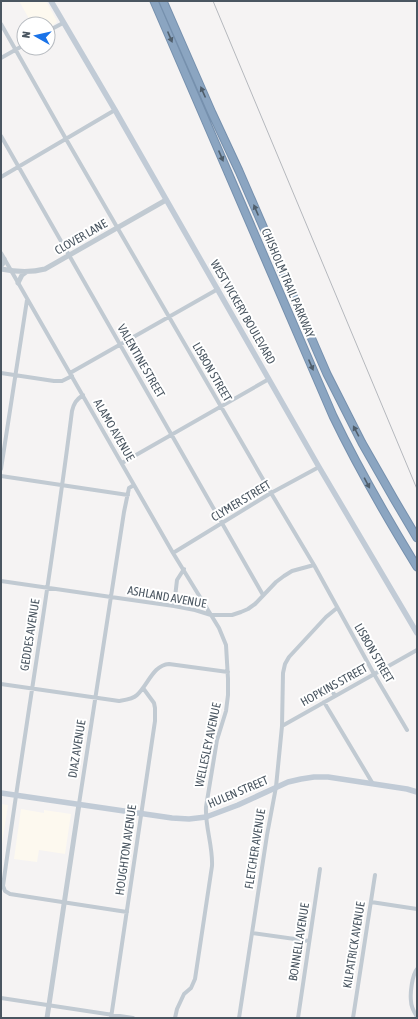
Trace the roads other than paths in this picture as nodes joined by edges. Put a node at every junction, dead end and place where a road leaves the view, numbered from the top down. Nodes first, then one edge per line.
1 (51, 1) edge
2 (154, 1) edge
3 (163, 1) edge
4 (63, 23) junction
5 (1, 24) edge
6 (56, 27) edge
7 (16, 49) joint
8 (20, 56) edge
9 (1, 58) edge
10 (115, 110) junction
11 (1, 136) edge
12 (66, 139) junction
13 (18, 167) junction
14 (1, 177) edge
15 (166, 200) junction
16 (118, 228) junction
17 (1, 253) edge
18 (69, 256) junction
19 (4, 259) junction
20 (1, 268) edge
21 (11, 271) junction
22 (26, 272) junction
23 (18, 283) junction
24 (218, 289) junction
25 (27, 299) junction
26 (169, 317) junction
27 (120, 345) junction
28 (1, 373) edge
29 (71, 374) junction
30 (15, 375) junction
31 (269, 379) junction
32 (83, 395) junction
33 (220, 406) junction
34 (172, 435) junction
35 (122, 463) junction
36 (319, 467) junction
37 (1, 469) edge
38 (1, 476) edge
39 (134, 485) junction
40 (63, 486) junction
41 (270, 493) junction
42 (128, 495) junction
43 (222, 523) junction
44 (417, 538) edge
45 (173, 553) junction
46 (314, 565) junction
47 (417, 567) edge
48 (184, 569) junction
49 (1, 581) edge
50 (47, 588) junction
51 (263, 595) junction
52 (111, 597) junction
53 (174, 606) junction
54 (337, 608) junction
55 (211, 615) junction
56 (417, 633) edge
57 (417, 650) edge
58 (228, 672) junction
59 (374, 674) junction
60 (1, 684) edge
61 (329, 685) dead end
62 (143, 688) junction
63 (32, 689) junction
64 (335, 696) junction
65 (95, 698) junction
66 (324, 702) junction
67 (282, 726) junction
68 (407, 730) dead end
69 (373, 784) junction
70 (276, 787) junction
71 (415, 790) edge
72 (1, 792) edge
73 (16, 795) junction
74 (79, 804) junction
75 (142, 813) junction
76 (206, 817) junction
77 (320, 869) dead end
78 (375, 875) dead end
79 (64, 902) junction
80 (370, 902) junction
81 (417, 909) edge
82 (127, 912) junction
83 (252, 933) junction
84 (309, 941) junction
85 (417, 969) edge
86 (1, 998) edge
87 (48, 1005) junction
88 (111, 1016) edge
89 (417, 1017) edge
90 (46, 1018) edge
91 (133, 1018) edge
92 (175, 1018) edge
93 (239, 1018) edge
94 (298, 1018) edge
95 (353, 1018) edge

1 - 4 main road, WEST VICKERY BOULEVARD
2 -> 47 highway, CHISHOLM TRAIL PARKWAY
44 -> 3 highway, CHISHOLM TRAIL PARKWAY
4 - 6 street
4 - 10 main road, WEST VICKERY BOULEVARD
5 - 7 street, LISBON STREET
7 - 9 street
8 - 12 street, LISBON STREET
10 - 12 street
10 - 15 main road, WEST VICKERY BOULEVARD
11 - 13 street, VALENTINE STREET
12 - 13 street
12 - 16 street, LISBON STREET
13 - 14 street
13 - 18 street, VALENTINE STREET
15 - 16 street, CLOVER LANE
15 - 24 main road, WEST VICKERY BOULEVARD
16 - 18 street, CLOVER LANE
16 - 26 street, LISBON STREET
17 - 19 street, ALAMO AVENUE
18 - 22 street, CLOVER LANE
18 - 27 street, VALENTINE STREET
19 - 20 street
19 - 21 street, ALAMO AVENUE
20 - 21 street, CLOVER LANE
21 - 22 street, CLOVER LANE
21 - 23 street, ALAMO AVENUE
22 - 23 street
23 - 25 street, ALAMO AVENUE
24 - 26 street
24 - 31 main road, WEST VICKERY BOULEVARD
25 - 29 street, ALAMO AVENUE
25 - 30 street
26 - 27 street
26 - 33 street, LISBON STREET
27 - 29 street
27 - 34 street, VALENTINE STREET
28 - 30 street
29 - 30 street
29 - 32 street, ALAMO AVENUE
30 - 37 street
31 - 33 street
31 - 36 main road, WEST VICKERY BOULEVARD
32 - 35 street, ALAMO AVENUE
32 - 40 street, GEDDES AVENUE
33 - 34 street
33 - 41 street, LISBON STREET
34 - 35 street
34 - 43 street, VALENTINE STREET
35 - 39 street, ALAMO AVENUE
36 - 41 street, CLYMER STREET
36 - 56 main road, WEST VICKERY BOULEVARD
38 - 40 street
39 - 42 street, DIAZ AVENUE
39 - 45 street, ALAMO AVENUE
40 - 42 street
40 - 50 street, GEDDES AVENUE
41 - 43 street, CLYMER STREET
41 - 46 street, LISBON STREET
42 - 52 street, DIAZ AVENUE
43 - 45 street, CLYMER STREET
43 - 51 street, VALENTINE STREET
45 - 48 street, ALAMO AVENUE
46 - 51 street, ASHLAND AVENUE
46 - 54 street, LISBON STREET
48 - 53 street
48 - 55 street, ALAMO AVENUE
49 - 50 street, ASHLAND AVENUE
50 - 52 street, ASHLAND AVENUE
50 - 63 street, GEDDES AVENUE
51 - 55 street, ASHLAND AVENUE
52 - 53 street, ASHLAND AVENUE
52 - 65 street, DIAZ AVENUE
53 - 55 street, ASHLAND AVENUE
54 - 59 street, LISBON STREET
54 - 67 street, FLETCHER AVENUE
55 - 58 street, WELLESLEY AVENUE
57 - 59 street, HOPKINS STREET
58 - 62 street
58 - 76 street, WELLESLEY AVENUE
59 - 64 street, HOPKINS STREET
59 - 68 street, LISBON STREET
60 - 63 street
61 - 64 street
62 - 65 street
62 - 75 street, HOUGHTON AVENUE
63 - 65 street
63 - 73 street, GEDDES AVENUE
64 - 66 street, HOPKINS STREET
65 - 74 street, DIAZ AVENUE
66 - 67 street, HOPKINS STREET
66 - 69 street
67 - 70 street, FLETCHER AVENUE
69 - 70 main road, HULEN STREET
69 - 71 main road, HULEN STREET
70 - 76 main road, HULEN STREET
70 - 83 street, FLETCHER AVENUE
72 - 73 main road, HULEN STREET
73 - 74 main road, HULEN STREET
73 - 79 street, GEDDES AVENUE
74 - 75 main road, HULEN STREET
74 - 79 street, DIAZ AVENUE
75 - 76 main road, HULEN STREET
75 - 82 street, HOUGHTON AVENUE
76 - 92 street, WELLESLEY AVENUE
77 - 84 street, BONNELL AVENUE
78 - 80 street, KILPATRICK AVENUE
79 - 82 street
79 - 87 street, DIAZ AVENUE
80 - 81 street
80 - 95 street, KILPATRICK AVENUE
82 - 88 street, HOUGHTON AVENUE
83 - 84 street
83 - 93 street, FLETCHER AVENUE
84 - 94 street, BONNELL AVENUE
85 - 89 street
86 - 87 street
87 - 88 street
87 - 90 street, DIAZ AVENUE
88 - 91 street

